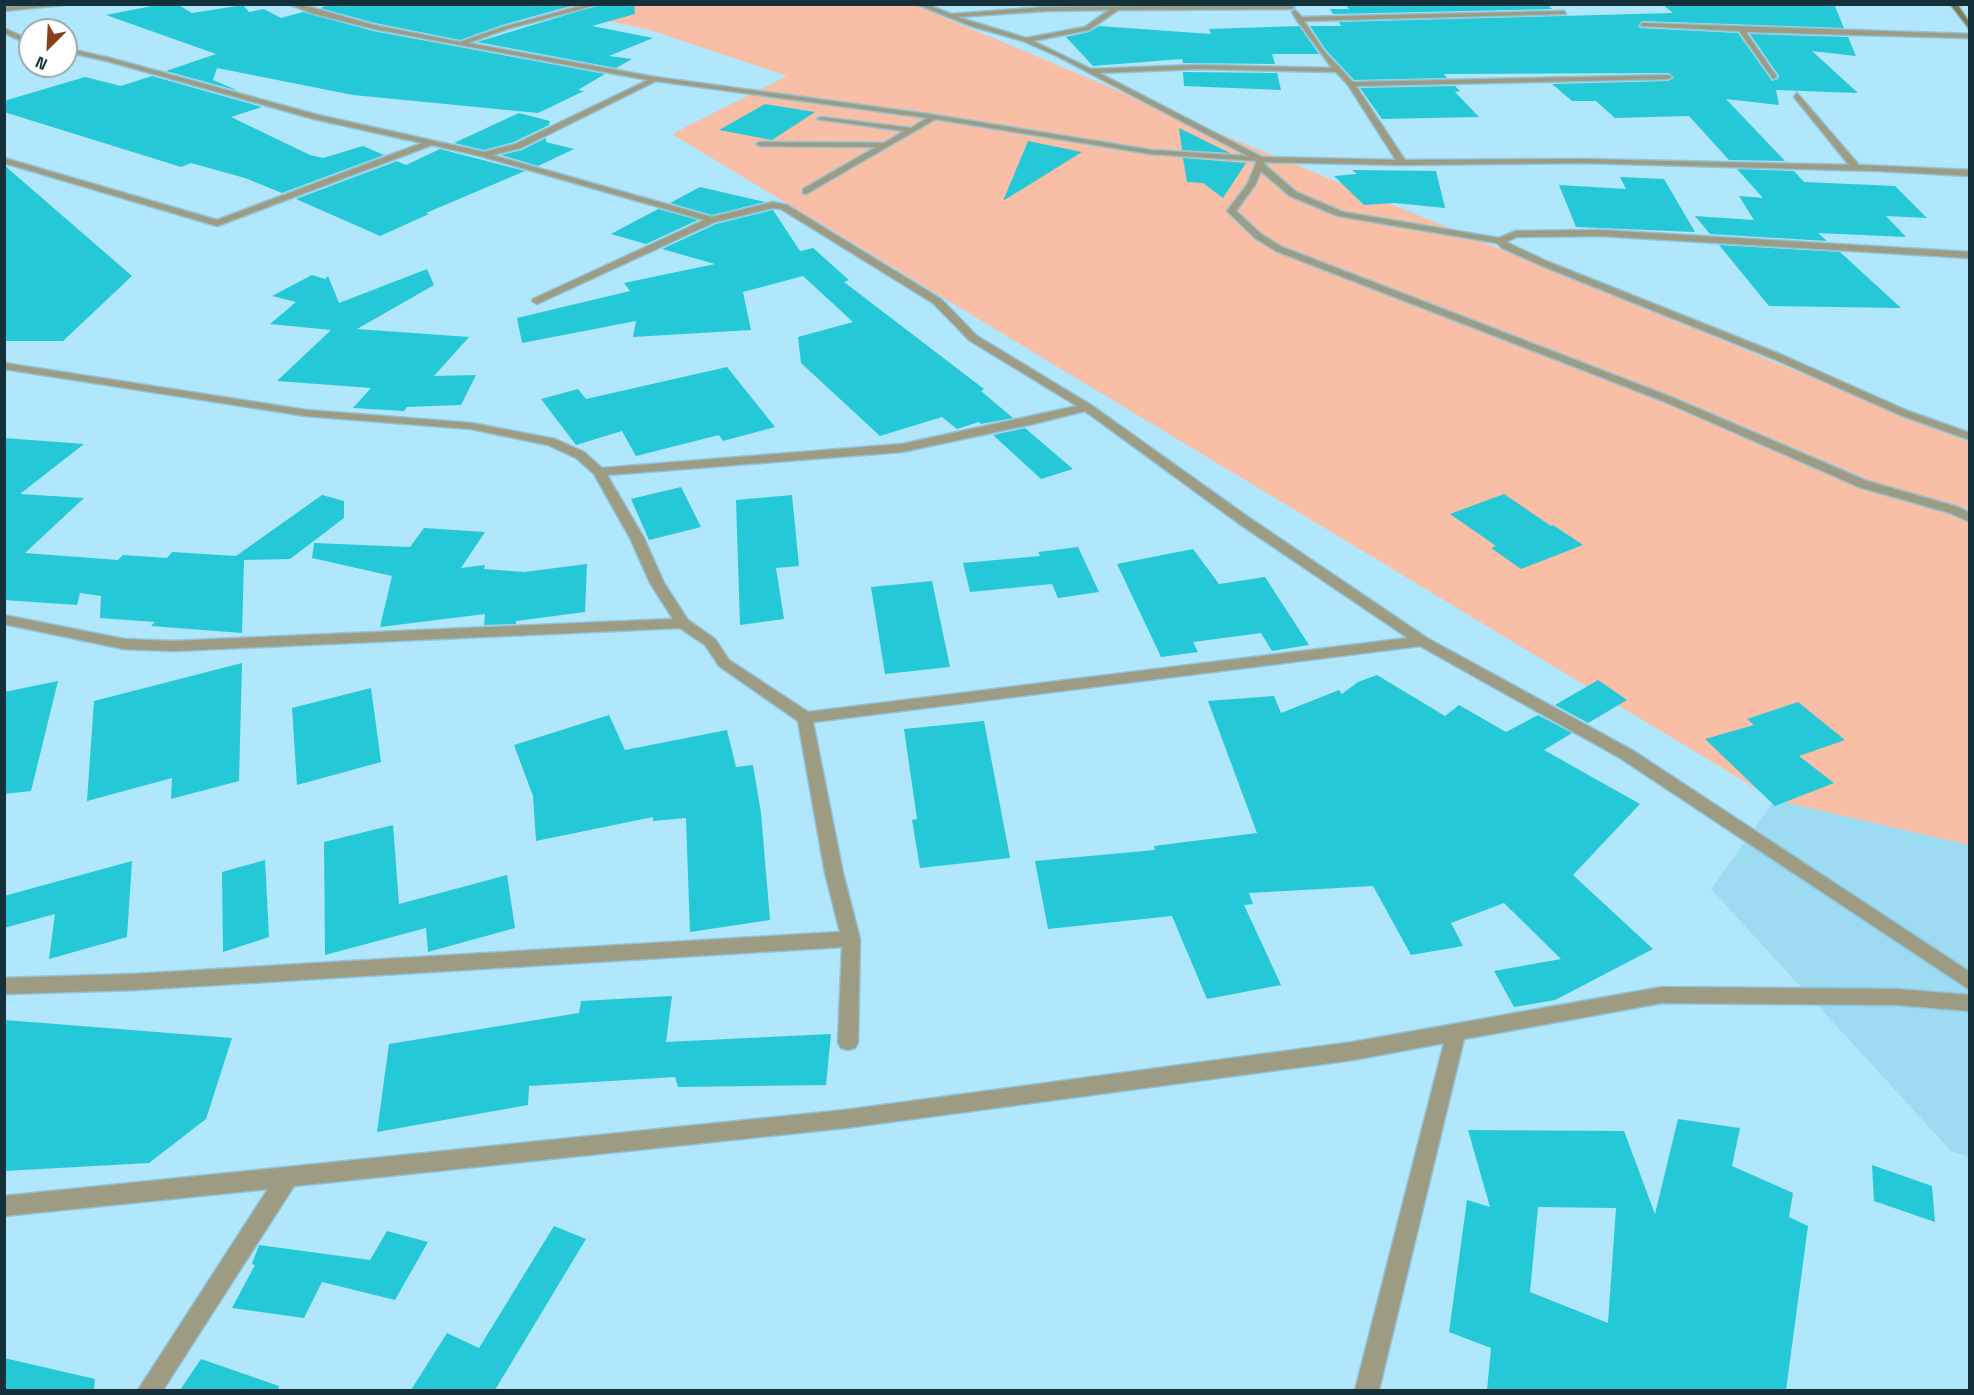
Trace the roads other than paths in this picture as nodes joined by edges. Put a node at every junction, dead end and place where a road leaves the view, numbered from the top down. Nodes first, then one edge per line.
1 (69, 4) edge
2 (292, 4) edge
3 (597, 4) edge
4 (919, 4) edge
5 (1953, 4) edge
6 (1291, 6) edge
7 (1117, 8) junction
8 (4, 9) edge
9 (1564, 13) dead end
10 (945, 15) junction
11 (1299, 19) junction
12 (1642, 25) dead end
13 (1970, 28) edge
14 (1741, 29) junction
15 (4, 30) edge
16 (1970, 36) edge
17 (18, 38) edge
18 (1025, 40) junction
19 (460, 44) junction
20 (78, 53) edge
21 (1338, 70) junction
22 (1089, 71) junction
23 (1668, 76) dead end
24 (1773, 77) dead end
25 (655, 79) junction
26 (1352, 84) junction
27 (1797, 95) dead end
28 (935, 117) junction
29 (821, 119) dead end
30 (912, 130) junction
31 (429, 142) junction
32 (760, 144) dead end
33 (886, 145) junction
34 (484, 154) junction
35 (4, 160) edge
36 (1261, 162) junction
37 (1402, 163) junction
38 (1856, 167) junction
39 (1970, 173) edge
40 (806, 191) dead end
41 (712, 220) junction
42 (1500, 241) junction
43 (1970, 255) edge
44 (537, 301) dead end
45 (4, 366) edge
46 (1087, 407) junction
47 (1970, 437) edge
48 (599, 472) junction
49 (1970, 508) edge
50 (1954, 510) junction
51 (1970, 518) edge
52 (4, 619) edge
53 (683, 623) junction
54 (1422, 641) junction
55 (805, 718) junction
56 (850, 939) junction
57 (1970, 982) edge
58 (4, 986) edge
59 (1970, 1003) edge
60 (1456, 1033) junction
61 (848, 1042) dead end
62 (289, 1175) junction
63 (4, 1206) edge
64 (150, 1390) edge
65 (1367, 1390) edge

1 - 8 street
2 - 19 street
3 - 19 street
4 - 10 street
5 - 13 main road
6 - 7 street
6 - 11 street
7 - 10 street
7 - 18 street
9 - 11 street
10 - 18 street
11 - 21 street
12 - 14 street
14 - 16 street
14 - 24 street
15 - 17 street
18 - 22 street
19 - 25 street
20 - 31 street
21 - 22 street
21 - 26 street
22 - 36 street
23 - 26 street
25 - 28 street
25 - 34 street
26 - 37 street
27 - 38 street
28 - 30 street
28 - 36 street
29 - 30 street
30 - 33 street
31 - 34 street
31 - 35 street
32 - 33 street
33 - 40 street
34 - 41 street
36 - 37 street
36 - 42 street
36 - 50 street
37 - 38 street
38 - 39 street
41 - 44 street
41 - 46 street
42 - 43 street
42 - 47 street
45 - 48 street
46 - 48 street
46 - 54 street
48 - 53 street
49 - 50 street
50 - 51 street
52 - 53 street
53 - 55 street
54 - 55 street
54 - 57 street
55 - 56 street
56 - 58 street
56 - 61 street
59 - 60 street
60 - 62 street
60 - 65 street
62 - 63 street
62 - 64 street

